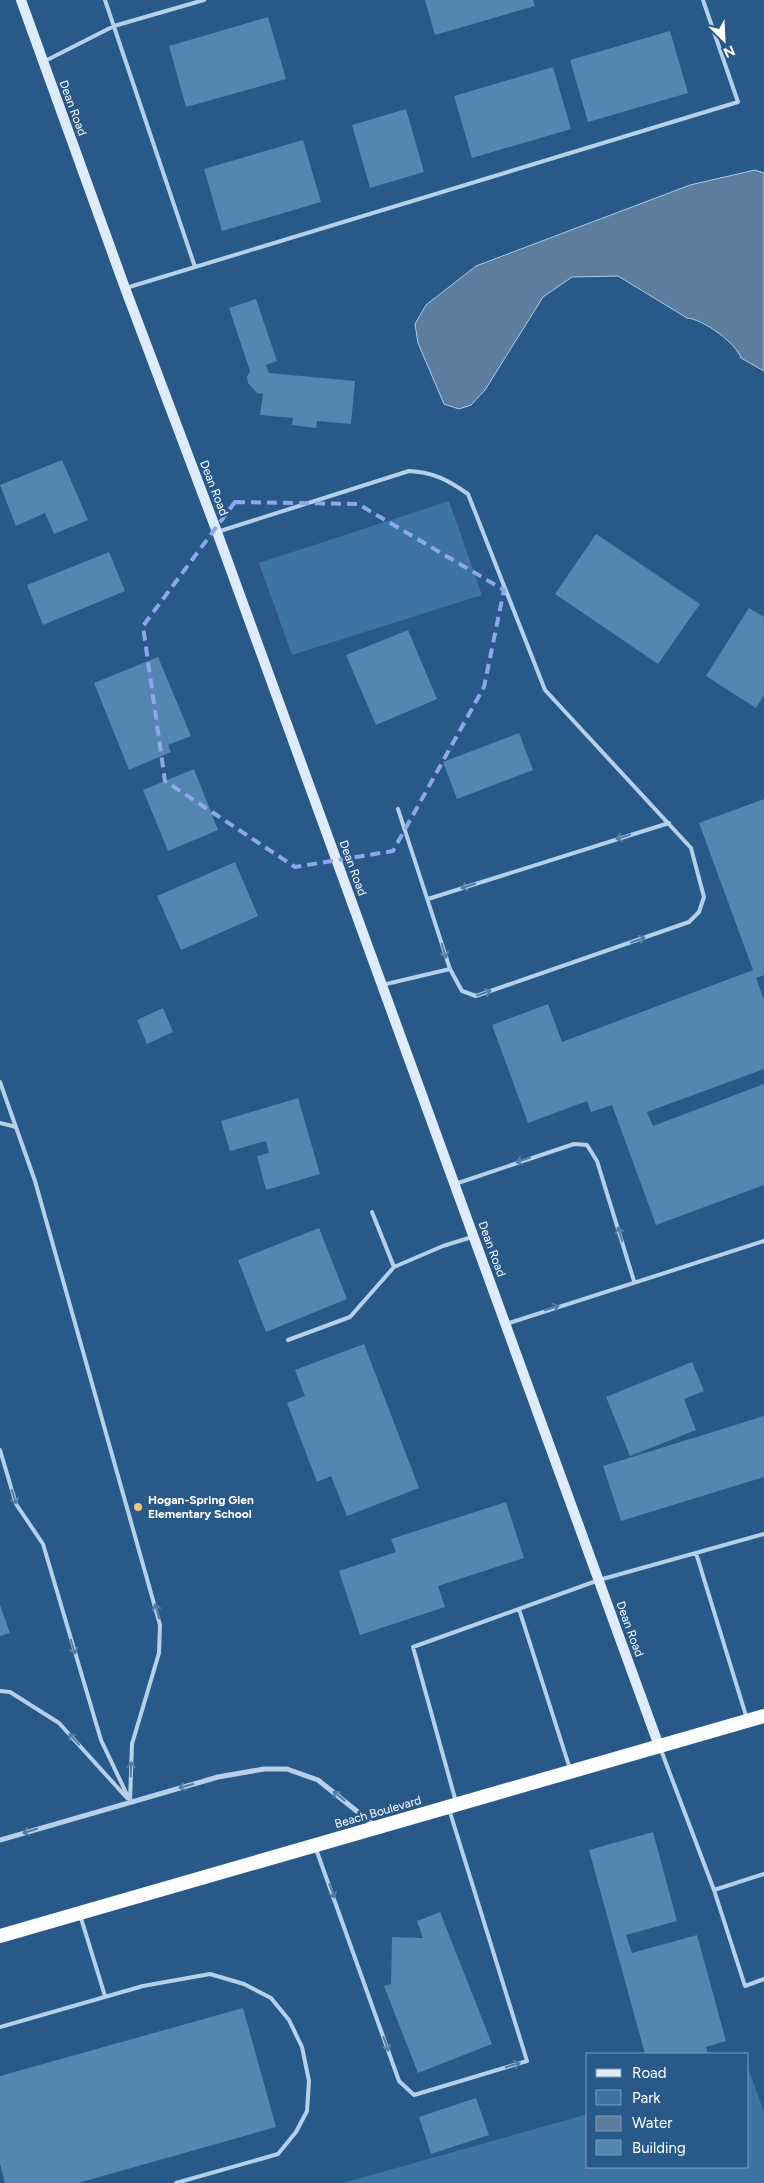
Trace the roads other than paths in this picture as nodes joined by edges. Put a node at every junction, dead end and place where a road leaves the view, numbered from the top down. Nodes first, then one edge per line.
1 (21, 0) edge
2 (105, 0) edge
3 (204, 0) edge
4 (704, 0) edge
5 (114, 26) junction
6 (43, 62) junction
7 (196, 267) junction
8 (125, 288) junction
9 (217, 532) junction
10 (398, 809) dead end
11 (669, 822) junction
12 (428, 899) junction
13 (450, 969) junction
14 (382, 984) junction
15 (0, 1082) edge
16 (0, 1123) edge
17 (16, 1127) junction
18 (455, 1184) junction
19 (372, 1212) dead end
20 (474, 1236) junction
21 (764, 1241) edge
22 (394, 1268) junction
23 (634, 1281) junction
24 (506, 1324) junction
25 (288, 1340) dead end
26 (0, 1450) edge
27 (764, 1534) edge
28 (696, 1553) junction
29 (599, 1580) junction
30 (519, 1609) junction
31 (0, 1691) edge
32 (764, 1716) edge
33 (747, 1721) junction
34 (660, 1746) junction
35 (571, 1772) junction
36 (130, 1801) junction
37 (453, 1806) junction
38 (377, 1827) junction
39 (0, 1840) edge
40 (315, 1845) junction
41 (764, 1874) edge
42 (714, 1890) junction
43 (79, 1913) junction
44 (0, 1936) edge
45 (764, 1979) edge
46 (105, 1996) junction
47 (0, 2027) edge
48 (176, 2183) edge

1 - 6 main road, Dean Road
2 - 5 lane
3 - 5 lane
4 - 7 lane
5 - 6 lane
5 - 7 lane
6 - 8 main road, Dean Road
7 - 8 lane
8 - 9 main road, Dean Road
9 - 11 lane
9 - 14 main road, Dean Road
10 - 12 lane
11 -> 12 lane
13 -> 11 lane
12 -> 13 lane
13 - 14 lane
14 - 18 main road, Dean Road
15 - 17 lane
16 - 17 lane
36 -> 17 lane
18 - 20 main road, Dean Road
23 -> 18 lane
19 - 22 lane
20 - 22 lane
20 - 24 main road, Dean Road
21 - 23 lane
22 - 25 lane
24 -> 23 lane
24 - 29 main road, Dean Road
26 -> 36 lane
27 - 28 lane
28 - 29 lane
28 - 33 lane
29 - 30 lane
29 - 34 main road, Dean Road
30 - 35 lane
30 - 37 lane
36 -> 31 lane
32 - 33 highway, Beach Boulevard
33 - 34 highway, Beach Boulevard
34 - 35 highway, Beach Boulevard
34 - 42 lane
35 - 37 highway, Beach Boulevard
38 -> 36 street
36 -> 39 street
37 - 38 highway, Beach Boulevard
40 -> 37 lane
38 - 40 highway, Beach Boulevard
40 - 43 highway, Beach Boulevard
41 - 42 lane
42 - 45 lane
43 - 44 highway, Beach Boulevard
43 - 46 lane
46 - 47 lane
46 - 48 lane

